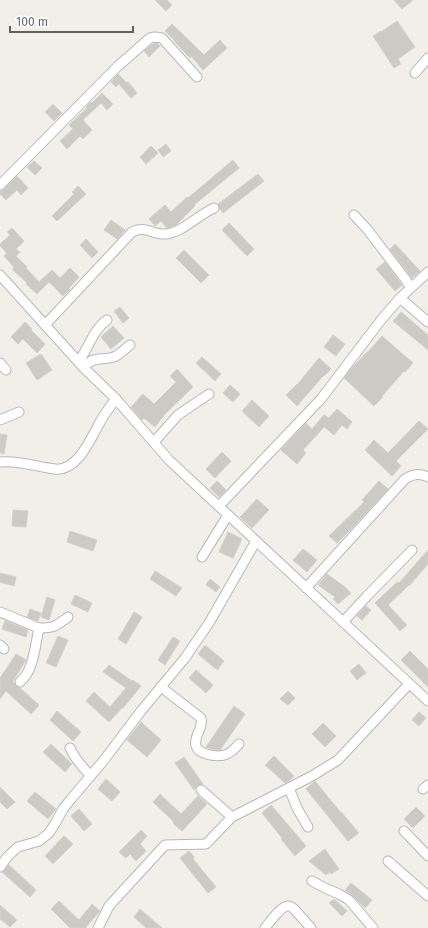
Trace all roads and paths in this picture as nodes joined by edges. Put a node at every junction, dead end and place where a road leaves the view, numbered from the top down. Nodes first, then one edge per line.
1 (428, 58) edge
2 (415, 73) dead end
3 (197, 76) dead end
4 (0, 186) edge
5 (214, 208) dead end
6 (354, 215) dead end
7 (428, 272) edge
8 (0, 275) edge
9 (4, 286) edge
10 (410, 287) junction
11 (400, 298) junction
12 (107, 320) dead end
13 (428, 322) edge
14 (45, 325) junction
15 (130, 345) dead end
16 (81, 364) junction
17 (208, 394) dead end
18 (116, 399) junction
19 (19, 412) dead end
20 (0, 420) edge
21 (154, 442) junction
22 (0, 462) edge
23 (428, 477) edge
24 (219, 506) junction
25 (228, 514) junction
26 (256, 541) junction
27 (412, 550) dead end
28 (202, 557) dead end
29 (306, 588) junction
30 (0, 612) edge
31 (68, 617) dead end
32 (343, 622) junction
33 (39, 628) junction
34 (20, 682) dead end
35 (409, 684) junction
36 (161, 687) junction
37 (428, 701) edge
38 (239, 744) dead end
39 (70, 748) dead end
40 (91, 776) junction
41 (289, 788) junction
42 (201, 790) dead end
43 (232, 817) junction
44 (308, 827) dead end
45 (404, 831) dead end
46 (428, 856) edge
47 (388, 861) dead end
48 (0, 867) edge
49 (312, 881) dead end
50 (428, 896) edge
51 (98, 928) edge
52 (265, 928) edge
53 (311, 928) edge
54 (373, 928) edge

1 - 2 street
3 - 4 street
5 - 14 street
6 - 10 street
7 - 10 street
8 - 9 street
9 - 14 street
10 - 11 street
11 - 13 street
11 - 24 street
12 - 16 street
14 - 16 street
15 - 16 street
16 - 18 street
17 - 21 street
18 - 21 street
18 - 22 street
19 - 20 street
21 - 24 street
23 - 29 street
24 - 25 street
25 - 26 street
25 - 28 street
26 - 29 street
26 - 36 street
27 - 32 street
29 - 32 street
30 - 33 street
31 - 33 street
32 - 35 street
33 - 34 street
35 - 37 street
35 - 41 street
36 - 38 street
36 - 40 street
39 - 40 street
40 - 48 street
41 - 43 street
41 - 44 street
42 - 43 street
43 - 51 street
45 - 46 street
47 - 50 street
49 - 54 street
52 - 53 street

